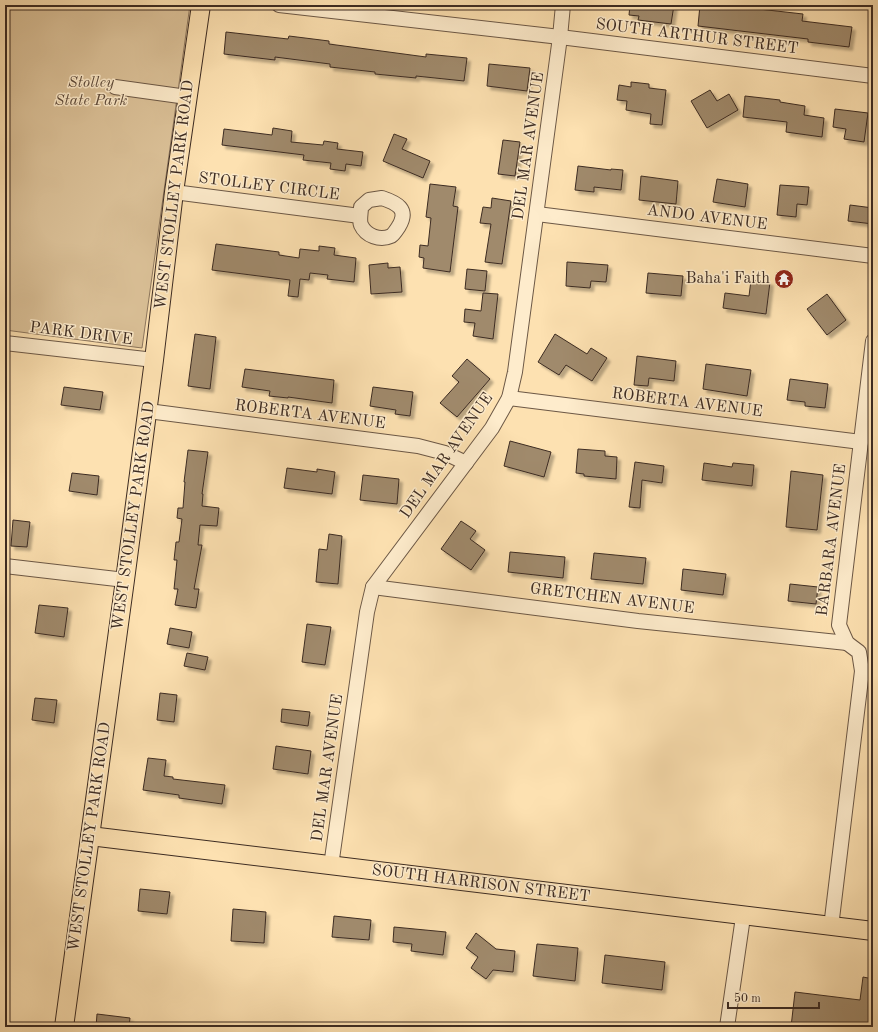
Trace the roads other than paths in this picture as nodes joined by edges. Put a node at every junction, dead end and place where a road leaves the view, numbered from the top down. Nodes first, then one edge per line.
1 (201, 5) edge
2 (279, 5) edge
3 (563, 5) edge
4 (560, 37) junction
5 (873, 76) edge
6 (115, 87) dead end
7 (187, 97) junction
8 (174, 192) junction
9 (537, 214) junction
10 (360, 216) dead end
11 (873, 256) edge
12 (873, 340) edge
13 (5, 343) edge
14 (154, 360) junction
15 (509, 398) junction
16 (148, 411) junction
17 (861, 442) junction
18 (466, 463) junction
19 (5, 566) edge
20 (125, 580) junction
21 (373, 587) junction
22 (847, 643) junction
23 (90, 836) junction
24 (331, 866) junction
25 (743, 916) junction
26 (831, 927) junction
27 (873, 931) edge
28 (64, 1027) edge
29 (727, 1027) edge

1 - 7 main road, WEST STOLLEY PARK ROAD
2 - 4 street, SOUTH ARTHUR STREET
3 - 4 street, DEL MAR AVENUE
4 - 5 street, SOUTH ARTHUR STREET
4 - 9 street, DEL MAR AVENUE
6 - 7 street
7 - 8 main road, WEST STOLLEY PARK ROAD
8 - 10 street, STOLLEY CIRCLE
8 - 14 main road, WEST STOLLEY PARK ROAD
9 - 11 street, ANDO AVENUE
9 - 15 street, DEL MAR AVENUE
12 - 17 street, BARBARA AVENUE
13 - 14 street, PARK DRIVE
14 - 16 main road, WEST STOLLEY PARK ROAD
15 - 17 street, ROBERTA AVENUE
15 - 18 street, DEL MAR AVENUE
16 - 18 street, ROBERTA AVENUE
16 - 20 main road, WEST STOLLEY PARK ROAD
17 - 22 street, BARBARA AVENUE
18 - 21 street, DEL MAR AVENUE
19 - 20 street
20 - 23 main road, WEST STOLLEY PARK ROAD
21 - 22 street, GRETCHEN AVENUE
21 - 24 street, DEL MAR AVENUE
22 - 26 street, BARBARA AVENUE
23 - 24 main road, SOUTH HARRISON STREET
23 - 28 main road, WEST STOLLEY PARK ROAD
24 - 25 main road, SOUTH HARRISON STREET
25 - 26 main road, SOUTH HARRISON STREET
25 - 29 street
26 - 27 main road, SOUTH HARRISON STREET

